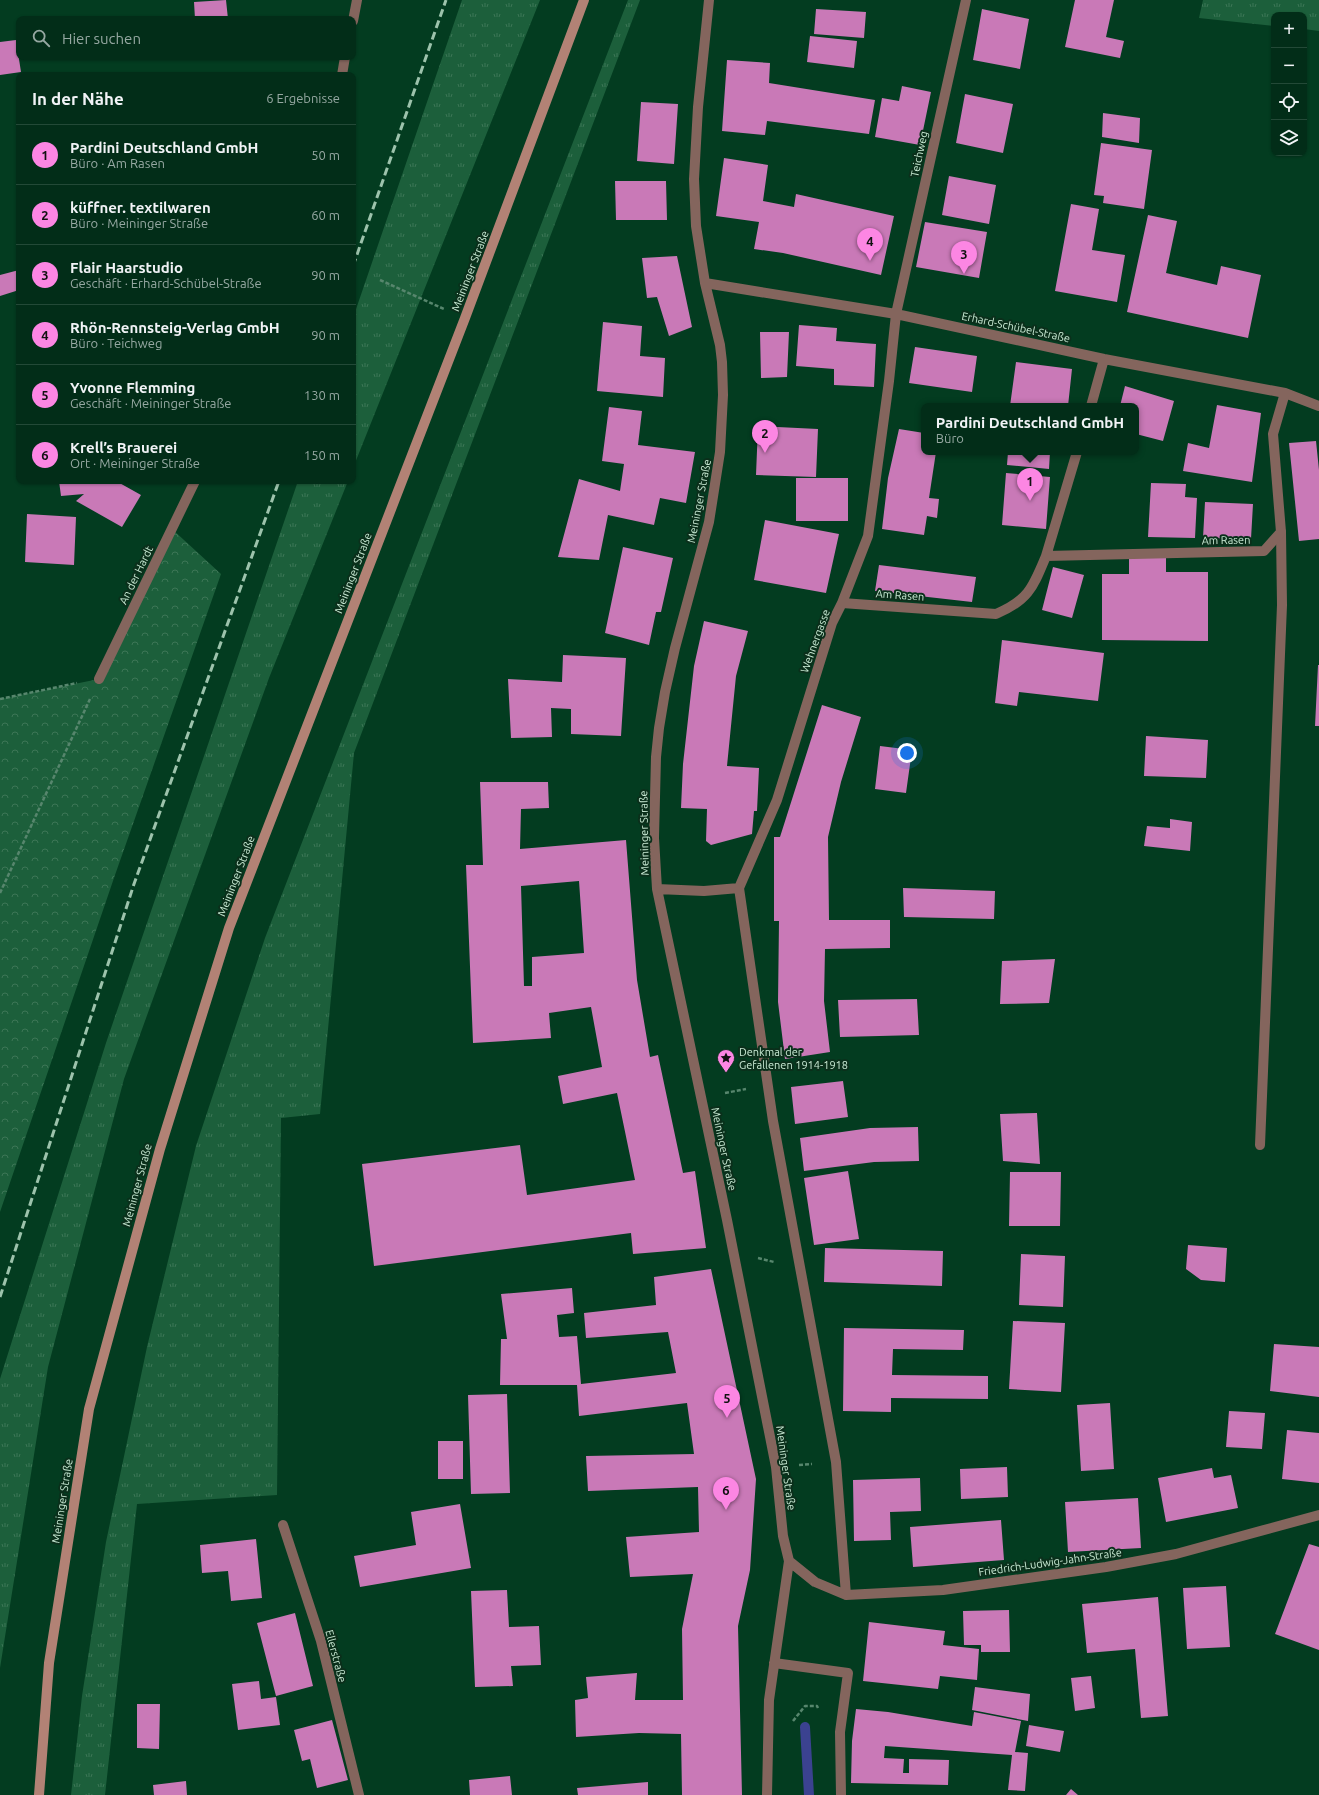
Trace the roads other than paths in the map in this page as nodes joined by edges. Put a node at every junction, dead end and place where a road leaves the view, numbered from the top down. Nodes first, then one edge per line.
1 (357, 0) edge
2 (584, 0) edge
3 (709, 0) edge
4 (966, 0) edge
5 (354, 16) edge
6 (345, 60) edge
7 (343, 72) edge
8 (704, 283) junction
9 (896, 314) junction
10 (1104, 359) junction
11 (1285, 393) junction
12 (1092, 403) edge
13 (1319, 406) edge
14 (1077, 455) edge
15 (194, 484) edge
16 (1281, 532) junction
17 (1046, 556) junction
18 (842, 603) junction
19 (99, 679) road end
20 (739, 888) junction
21 (657, 889) junction
22 (1260, 1144) dead end
23 (1319, 1515) edge
24 (283, 1525) dead end
25 (789, 1561) junction
26 (846, 1595) junction
27 (774, 1663) junction
28 (39, 1795) edge
29 (359, 1795) edge
30 (767, 1795) edge
31 (841, 1795) edge

1 - 5 street
2 - 28 main road, Meininger Straße
3 - 8 street, Meininger Straße
4 - 9 street, Teichweg
6 - 7 street
8 - 9 street, Erhard-Schübel-Straße
8 - 21 street, Meininger Straße
9 - 10 street, Erhard-Schübel-Straße
9 - 18 street, Wehnergasse
10 - 11 street, Erhard-Schübel-Straße
10 - 12 street
11 - 13 street, Erhard-Schübel-Straße
11 - 16 street
14 - 17 street, Am Rasen
15 - 19 street, An der Hardt
16 - 17 street, Am Rasen
16 - 22 street
17 - 18 street, Am Rasen
18 - 20 street, Wehnergasse
20 - 21 street
20 - 26 street
21 - 25 street, Meininger Straße
23 - 26 street, Friedrich-Ludwig-Jahn-Straße
24 - 29 street, Ellerstraße
25 - 26 street, Friedrich-Ludwig-Jahn-Straße
25 - 27 street, Meininger Straße
27 - 30 street, Meininger Straße
27 - 31 street

